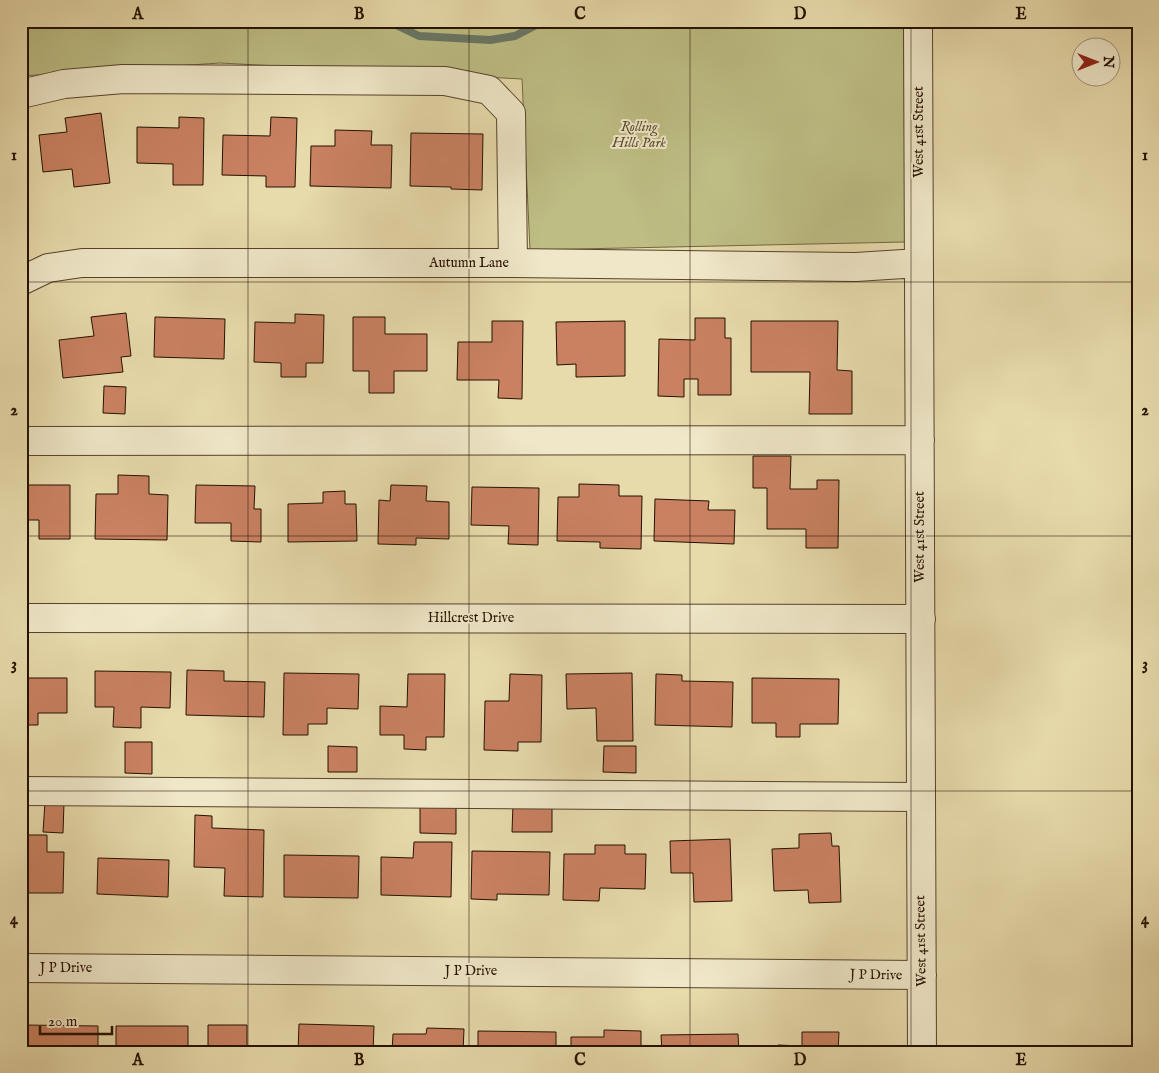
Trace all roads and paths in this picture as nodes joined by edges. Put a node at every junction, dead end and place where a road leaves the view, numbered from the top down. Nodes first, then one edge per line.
1 (918, 21) edge
2 (21, 94) edge
3 (513, 263) junction
4 (919, 263) junction
5 (21, 281) edge
6 (920, 440) junction
7 (21, 441) edge
8 (21, 618) edge
9 (921, 619) junction
10 (21, 791) edge
11 (920, 797) junction
12 (21, 968) edge
13 (922, 975) junction
14 (922, 1052) edge

1 - 4 street, West 41st Street
2 - 3 street
3 - 4 street, Autumn Lane
3 - 5 street, Autumn Lane
4 - 6 street, West 41st Street
6 - 7 street
6 - 9 street, West 41st Street
8 - 9 street, Hillcrest Drive
9 - 11 street, West 41st Street
10 - 11 street
11 - 13 street, West 41st Street
12 - 13 street, J P Drive
13 - 14 street, West 41st Street

